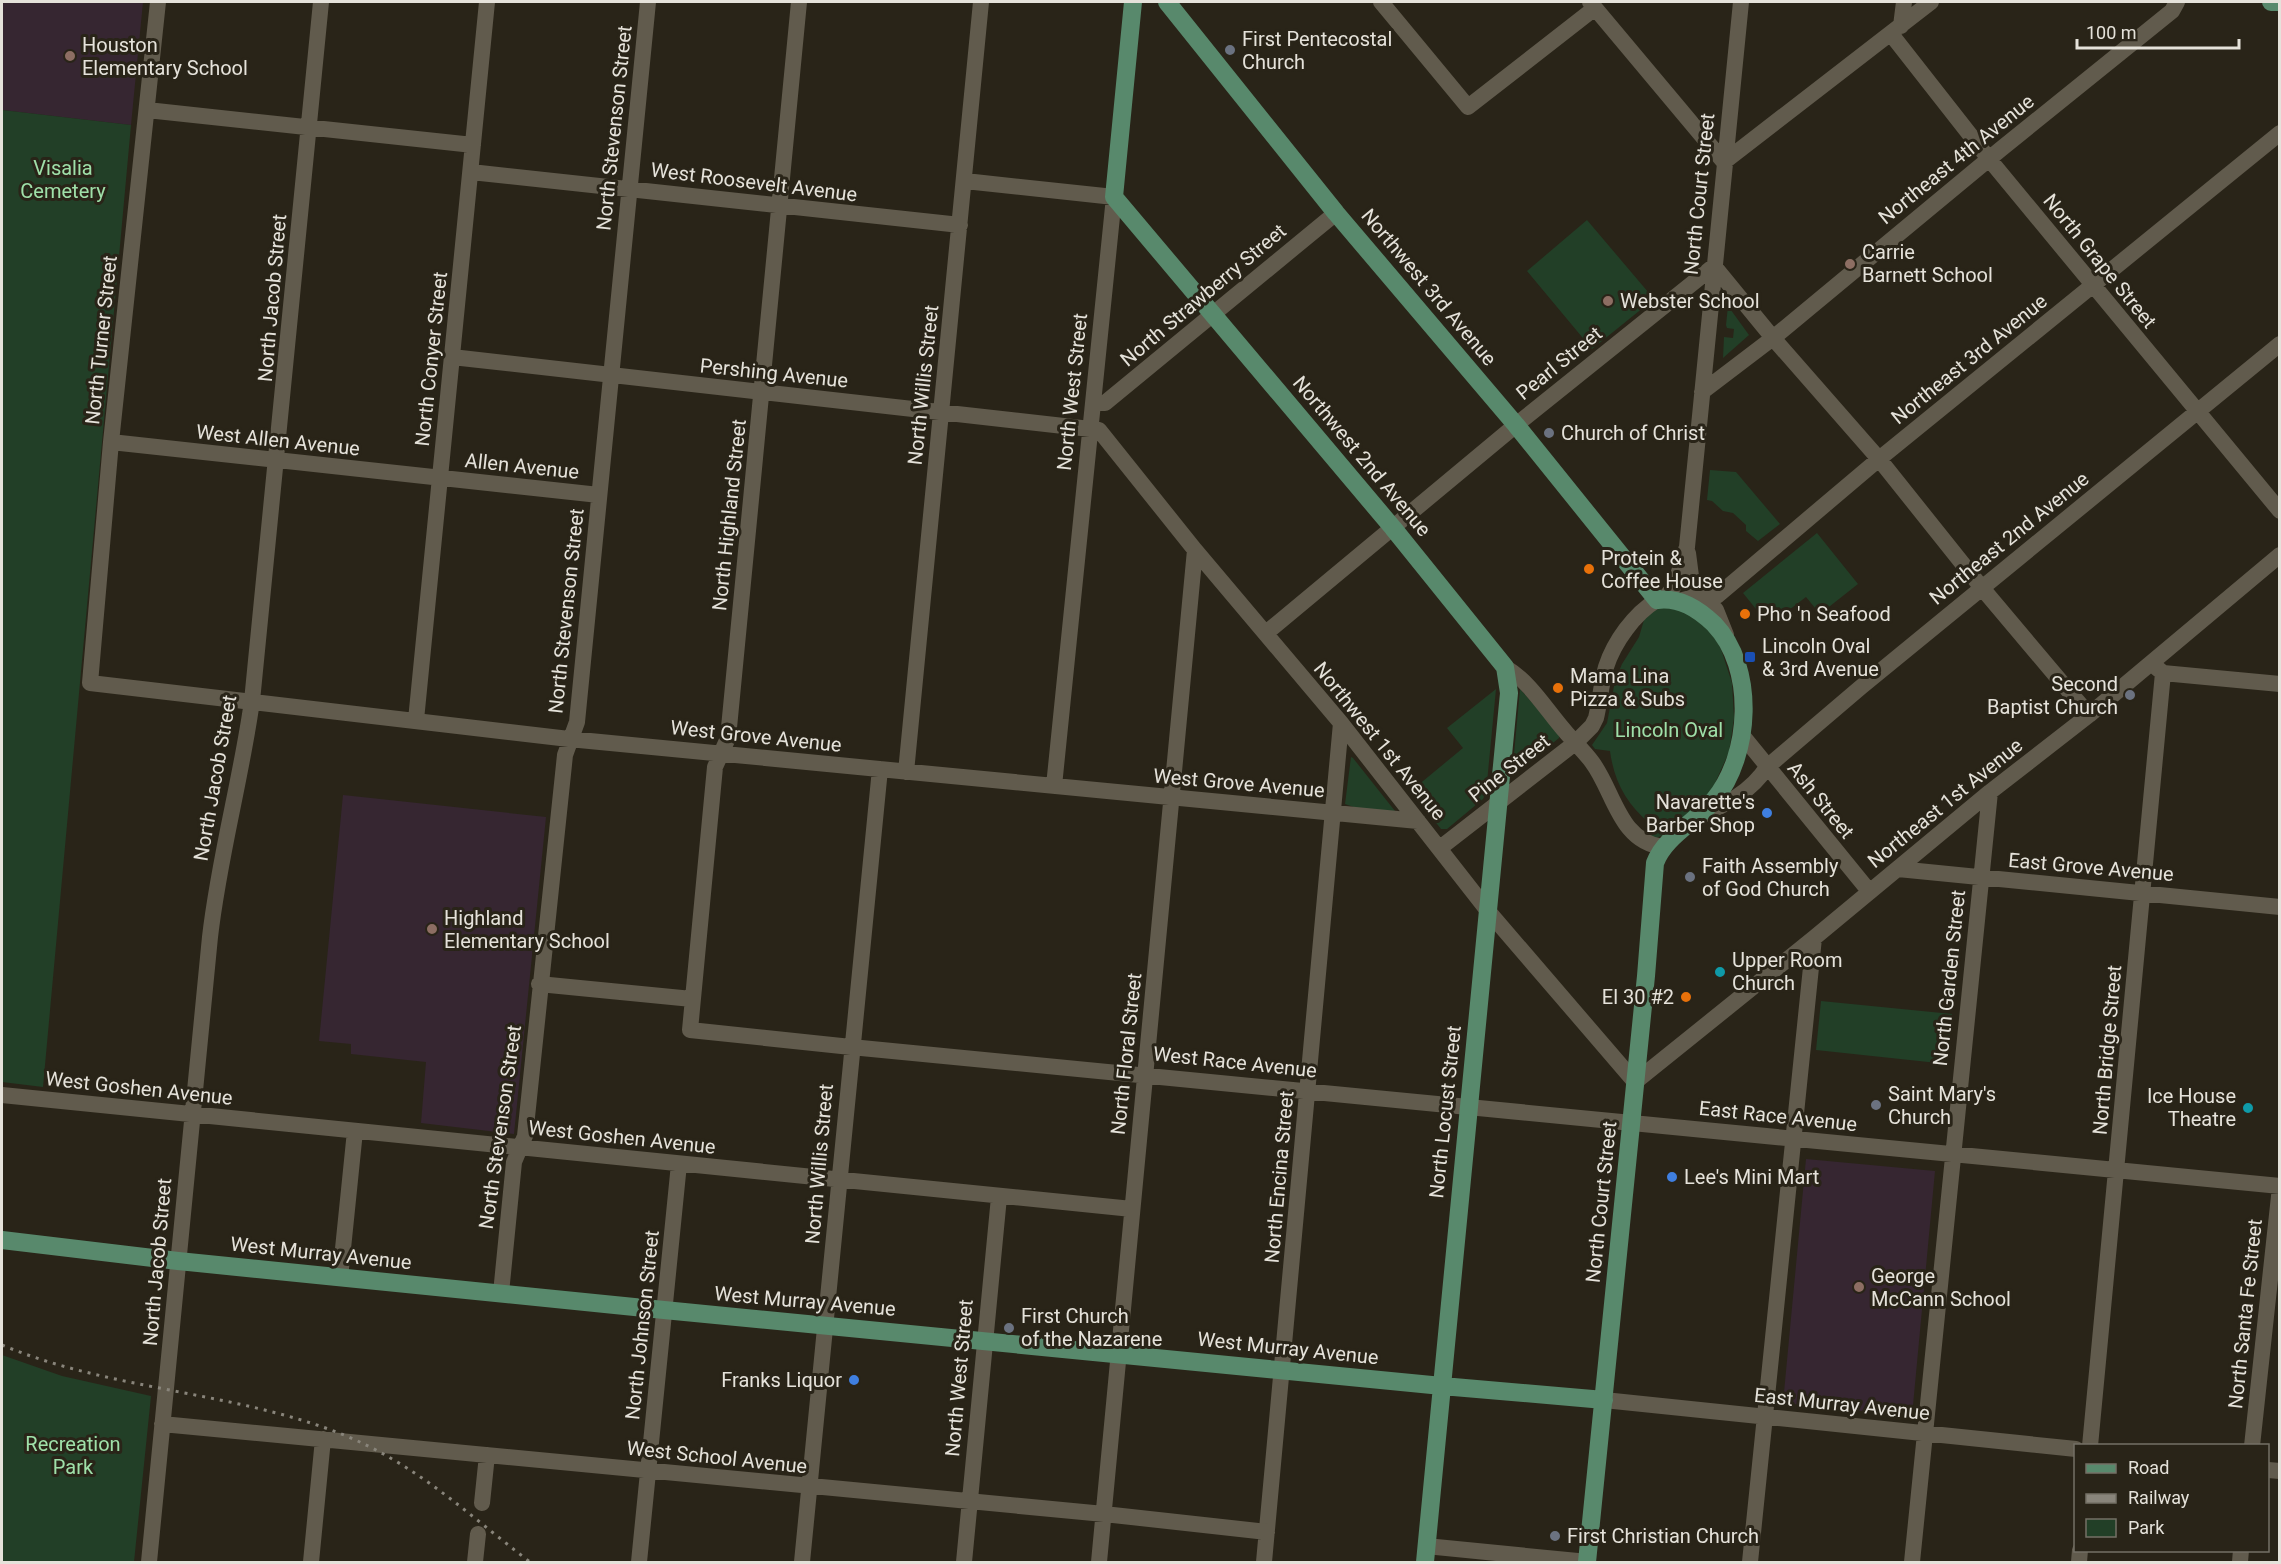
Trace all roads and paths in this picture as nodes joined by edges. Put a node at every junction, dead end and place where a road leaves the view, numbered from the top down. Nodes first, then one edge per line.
1 (159, 2) edge
2 (321, 2) edge
3 (488, 2) edge
4 (648, 2) edge
5 (799, 2) edge
6 (981, 2) edge
7 (1133, 2) edge
8 (1167, 2) edge
9 (1381, 2) edge
10 (1742, 2) edge
11 (1904, 2) edge
12 (1932, 2) edge
13 (2177, 2) edge
14 (2271, 2) edge
15 (2280, 2) edge
16 (1593, 5) edge
17 (1896, 30) junction
18 (147, 110) junction
19 (309, 127) junction
20 (2280, 133) edge
21 (473, 145) junction
22 (1989, 159) junction
23 (1724, 162) junction
24 (471, 172) junction
25 (965, 181) junction
26 (630, 189) junction
27 (1114, 197) junction
28 (780, 206) junction
29 (1336, 213) junction
30 (960, 225) junction
31 (1714, 266) junction
32 (2093, 286) junction
33 (1214, 314) junction
34 (1773, 338) junction
35 (2280, 344) edge
36 (452, 357) junction
37 (611, 376) junction
38 (1702, 392) junction
39 (762, 393) junction
40 (1095, 402) junction
41 (2196, 412) junction
42 (941, 414) junction
43 (1516, 425) junction
44 (1091, 430) junction
45 (111, 442) junction
46 (1879, 459) junction
47 (277, 461) junction
48 (441, 479) junction
49 (599, 495) junction
50 (2280, 511) edge
51 (1393, 528) junction
52 (1687, 547) junction
53 (1196, 550) junction
54 (2280, 555) edge
55 (1982, 588) junction
56 (1667, 600) junction
57 (1712, 601) junction
58 (1266, 633) junction
59 (1729, 648) junction
60 (1504, 667) junction
61 (2157, 668) junction
62 (90, 683) joint
63 (2280, 684) edge
64 (252, 701) junction
65 (2089, 715) junction
66 (416, 720) junction
67 (1341, 723) junction
68 (1742, 735) junction
69 (570, 739) junction
70 (1575, 743) junction
71 (721, 753) junction
72 (1767, 767) junction
73 (880, 769) junction
74 (906, 772) junction
75 (1054, 786) junction
76 (1990, 792) junction
77 (1172, 798) junction
78 (1498, 803) junction
79 (1333, 813) junction
80 (1700, 816) junction
81 (1418, 821) junction
82 (1663, 847) junction
83 (1440, 848) junction
84 (1898, 869) junction
85 (1981, 878) junction
86 (1869, 891) junction
87 (2142, 893) junction
88 (2280, 907) edge
89 (1488, 911) junction
90 (1814, 938) junction
91 (539, 984) junction
92 (693, 999) junction
93 (690, 1030) joint
94 (851, 1047) junction
95 (1145, 1075) junction
96 (1635, 1082) junction
97 (1307, 1091) junction
98 (2, 1095) edge
99 (1468, 1107) junction
100 (192, 1114) junction
101 (1632, 1122) junction
102 (355, 1131) junction
103 (1793, 1138) junction
104 (520, 1148) junction
105 (1953, 1154) junction
106 (679, 1164) junction
107 (2117, 1171) junction
108 (839, 1179) junction
109 (2280, 1186) edge
110 (999, 1197) junction
111 (1131, 1209) junction
112 (2, 1240) edge
113 (178, 1261) junction
114 (340, 1278) junction
115 (501, 1293) junction
116 (664, 1310) junction
117 (825, 1326) junction
118 (985, 1341) junction
119 (1119, 1354) junction
120 (1283, 1370) junction
121 (1442, 1386) junction
122 (1604, 1400) junction
123 (1764, 1417) junction
124 (162, 1424) junction
125 (1925, 1434) junction
126 (323, 1439) junction
127 (2090, 1444) edge
128 (2252, 1444) edge
129 (2074, 1449) edge
130 (487, 1455) junction
131 (649, 1471) junction
132 (809, 1487) junction
133 (970, 1502) junction
134 (482, 1503) dead end
135 (1104, 1514) junction
136 (1267, 1532) junction
137 (478, 1534) dead end
138 (1426, 1554) edge
139 (1587, 1562) edge
140 (149, 1563) edge
141 (311, 1563) edge
142 (475, 1563) edge
143 (639, 1563) edge
144 (802, 1563) edge
145 (964, 1563) edge
146 (1099, 1563) edge
147 (1264, 1563) edge
148 (1750, 1563) edge
149 (1912, 1563) edge

1 - 18 street, North Turner Street
2 - 19 street, North Jacob Street
3 - 21 street, North Conyer Street
4 - 26 street, North Stevenson Street
5 - 28 street, North Highland Street
6 - 25 street, North Willis Street
7 - 27 main road, North West Street
8 - 29 main road, Northwest 3rd Avenue
9 - 16 street
10 - 23 street, North Court Street
11 - 17 street
12 - 17 street
13 - 22 street, Northeast 4th Avenue
14 - 15 main road
16 - 23 street
17 - 22 street, North Grape Street
17 - 23 street
18 - 19 street
18 - 45 street, North Turner Street
19 - 21 street
19 - 47 street, North Jacob Street
20 - 32 street, Northeast 3rd Avenue
21 - 24 street, North Conyer Street
22 - 32 street, North Grape Street
22 - 34 street, Northeast 4th Avenue
23 - 31 street, North Court Street
24 - 26 street, West Roosevelt Avenue
24 - 36 street, North Conyer Street
25 - 27 street
25 - 30 street, North Willis Street
26 - 28 street, West Roosevelt Avenue
26 - 37 street, North Stevenson Street
27 - 33 main road, Northwest 2nd Avenue
27 - 40 street, North West Street
28 - 30 street, West Roosevelt Avenue
28 - 39 street, North Highland Street
29 - 33 street, North Strawberry Street
29 - 43 main road, Northwest 3rd Avenue
30 - 42 street, North Willis Street
31 - 34 street
31 - 38 street, North Court Street
31 - 43 street, Pearl Street
32 - 41 street, North Grape Street
32 - 46 street, Northeast 3rd Avenue
33 - 40 street, North Strawberry Street
33 - 51 main road, Northwest 2nd Avenue
34 - 38 street, Northeast 4th Avenue
34 - 46 street
35 - 41 street, Northeast 2nd Avenue
36 - 37 street, Pershing Avenue
36 - 48 street, North Conyer Street
37 - 39 street, Pershing Avenue
37 - 49 street, North Stevenson Street
38 - 52 street, North Court Street
39 - 42 street, Pershing Avenue
39 - 71 street, North Highland Street
40 - 44 street, North West Street
41 - 50 street, North Grape Street
41 - 55 street, Northeast 2nd Avenue
42 - 44 street, Pershing Avenue
42 - 74 street, North Willis Street
43 - 51 street, Pearl Street
43 - 56 main road, Northwest 3rd Avenue
44 - 53 street, Northwest 1st Avenue
44 - 75 street, North West Street
45 - 47 street, West Allen Avenue
45 - 62 street, North Turner Street
46 - 55 street
46 - 57 street, Northeast 3rd Avenue
47 - 48 street, West Allen Avenue
47 - 64 street, North Jacob Street
48 - 49 street, Allen Avenue
48 - 66 street, North Conyer Street
49 - 69 street, North Stevenson Street
51 - 58 street, Pearl Street
51 - 60 main road, Northwest 2nd Avenue
52 - 56 street, North Court Street
52 - 57 street
53 - 58 street, Northwest 1st Avenue
53 - 77 street, North Floral Street
54 - 61 street, Northeast 1st Avenue
55 - 65 street
55 - 72 street, Northeast 2nd Avenue
56 - 57 street, Northeast 3rd Avenue
56 - 59 main road
56 - 70 street
57 - 59 street
58 - 67 street, Northwest 1st Avenue
59 - 68 main road
60 - 70 street, Northwest 2nd Avenue
60 - 78 main road, North Locust Street
61 - 63 street
61 - 65 street, Northeast 1st Avenue
61 - 87 street, North Bridge Street
62 - 64 street, West Grove Avenue
64 - 66 street, West Grove Avenue
64 - 100 street, North Jacob Street
65 - 76 street, Northeast 1st Avenue
66 - 69 street, West Grove Avenue
67 - 79 street, North Encina Street
67 - 81 street, Northwest 1st Avenue
68 - 72 street, Ash Street
68 - 80 main road
69 - 71 street, West Grove Avenue
69 - 91 street, North Stevenson Street
70 - 78 street, Pine Street
70 - 82 street
71 - 73 street, West Grove Avenue
71 - 92 street, North Highland Street
72 - 80 street, Northeast 2nd Avenue
72 - 86 street, Ash Street
73 - 74 street, West Grove Avenue
73 - 94 street, North Willis Street
74 - 75 street, West Grove Avenue
75 - 77 street, West Grove Avenue
76 - 84 street, Northeast 1st Avenue
76 - 85 street, North Garden Street
77 - 79 street, West Grove Avenue
77 - 95 street, North Floral Street
78 - 83 street, Pine Street
78 - 89 main road, North Locust Street
79 - 81 street, West Grove Avenue
79 - 97 street, North Encina Street
80 - 82 main road
81 - 83 street, Northwest 1st Avenue
82 - 96 main road, North Court Street
83 - 89 street, Northwest 1st Avenue
84 - 85 street, East Grove Avenue
84 - 86 street, Northeast 1st Avenue
85 - 87 street, East Grove Avenue
85 - 105 street, North Garden Street
86 - 90 street, Northeast 1st Avenue
87 - 88 street, East Grove Avenue
87 - 107 street, North Bridge Street
89 - 96 street, Northwest 1st Avenue
89 - 99 main road, North Locust Street
90 - 96 street, Northeast 1st Avenue
90 - 103 street
91 - 92 street
91 - 104 street, North Stevenson Street
92 - 93 street, North Highland Street
93 - 94 street, West Race Avenue
94 - 95 street, West Race Avenue
94 - 108 street, North Willis Street
95 - 97 street, West Race Avenue
95 - 111 street, North Floral Street
96 - 101 main road, North Court Street
97 - 99 street, West Race Avenue
97 - 120 street, North Encina Street
98 - 100 street, West Goshen Avenue
99 - 101 street, West Race Avenue
99 - 121 main road, North Locust Street
100 - 102 street, West Goshen Avenue
100 - 113 street, North Jacob Street
101 - 103 street, East Race Avenue
101 - 122 main road, North Court Street
102 - 104 street, West Goshen Avenue
102 - 114 street
103 - 105 street, East Race Avenue
103 - 123 street
104 - 106 street, West Goshen Avenue
104 - 115 street, North Stevenson Street
105 - 107 street, East Race Avenue
105 - 125 street, North Garden Street
106 - 108 street, West Goshen Avenue
106 - 116 street, North Johnson Street
107 - 109 street, East Race Avenue
107 - 127 street, North Bridge Street
108 - 110 street, West Goshen Avenue
108 - 117 street, North Willis Street
109 - 128 street, North Santa Fe Street
110 - 111 street, West Goshen Avenue
110 - 118 street, North West Street
111 - 119 street, North Floral Street
112 - 113 main road, West Murray Avenue
113 - 114 main road, West Murray Avenue
113 - 124 street, North Jacob Street
114 - 115 main road, West Murray Avenue
115 - 116 main road, West Murray Avenue
116 - 117 main road, West Murray Avenue
116 - 131 street, North Johnson Street
117 - 118 main road, West Murray Avenue
117 - 132 street, North Willis Street
118 - 119 main road, West Murray Avenue
118 - 133 street, North West Street
119 - 120 main road, West Murray Avenue
119 - 135 street, North Floral Street
120 - 121 main road, West Murray Avenue
120 - 136 street, North Encina Street
121 - 122 main road, West Murray Avenue
121 - 138 main road, North Locust Street
122 - 123 street, East Murray Avenue
122 - 139 main road, North Court Street
123 - 125 street, East Murray Avenue
123 - 148 street
124 - 126 street, West School Avenue
124 - 140 street, North Jacob Street
125 - 129 street, East Murray Avenue
125 - 149 street, North Garden Street
126 - 130 street, West School Avenue
126 - 141 street
130 - 131 street, West School Avenue
130 - 134 street
131 - 132 street, West School Avenue
131 - 143 street, North Johnson Street
132 - 133 street, West School Avenue
132 - 144 street, North Willis Street
133 - 135 street, West School Avenue
133 - 145 street, North West Street
135 - 136 street, West School Avenue
135 - 146 street, North Floral Street
136 - 147 street, North Encina Street
137 - 142 street
138 - 139 street

